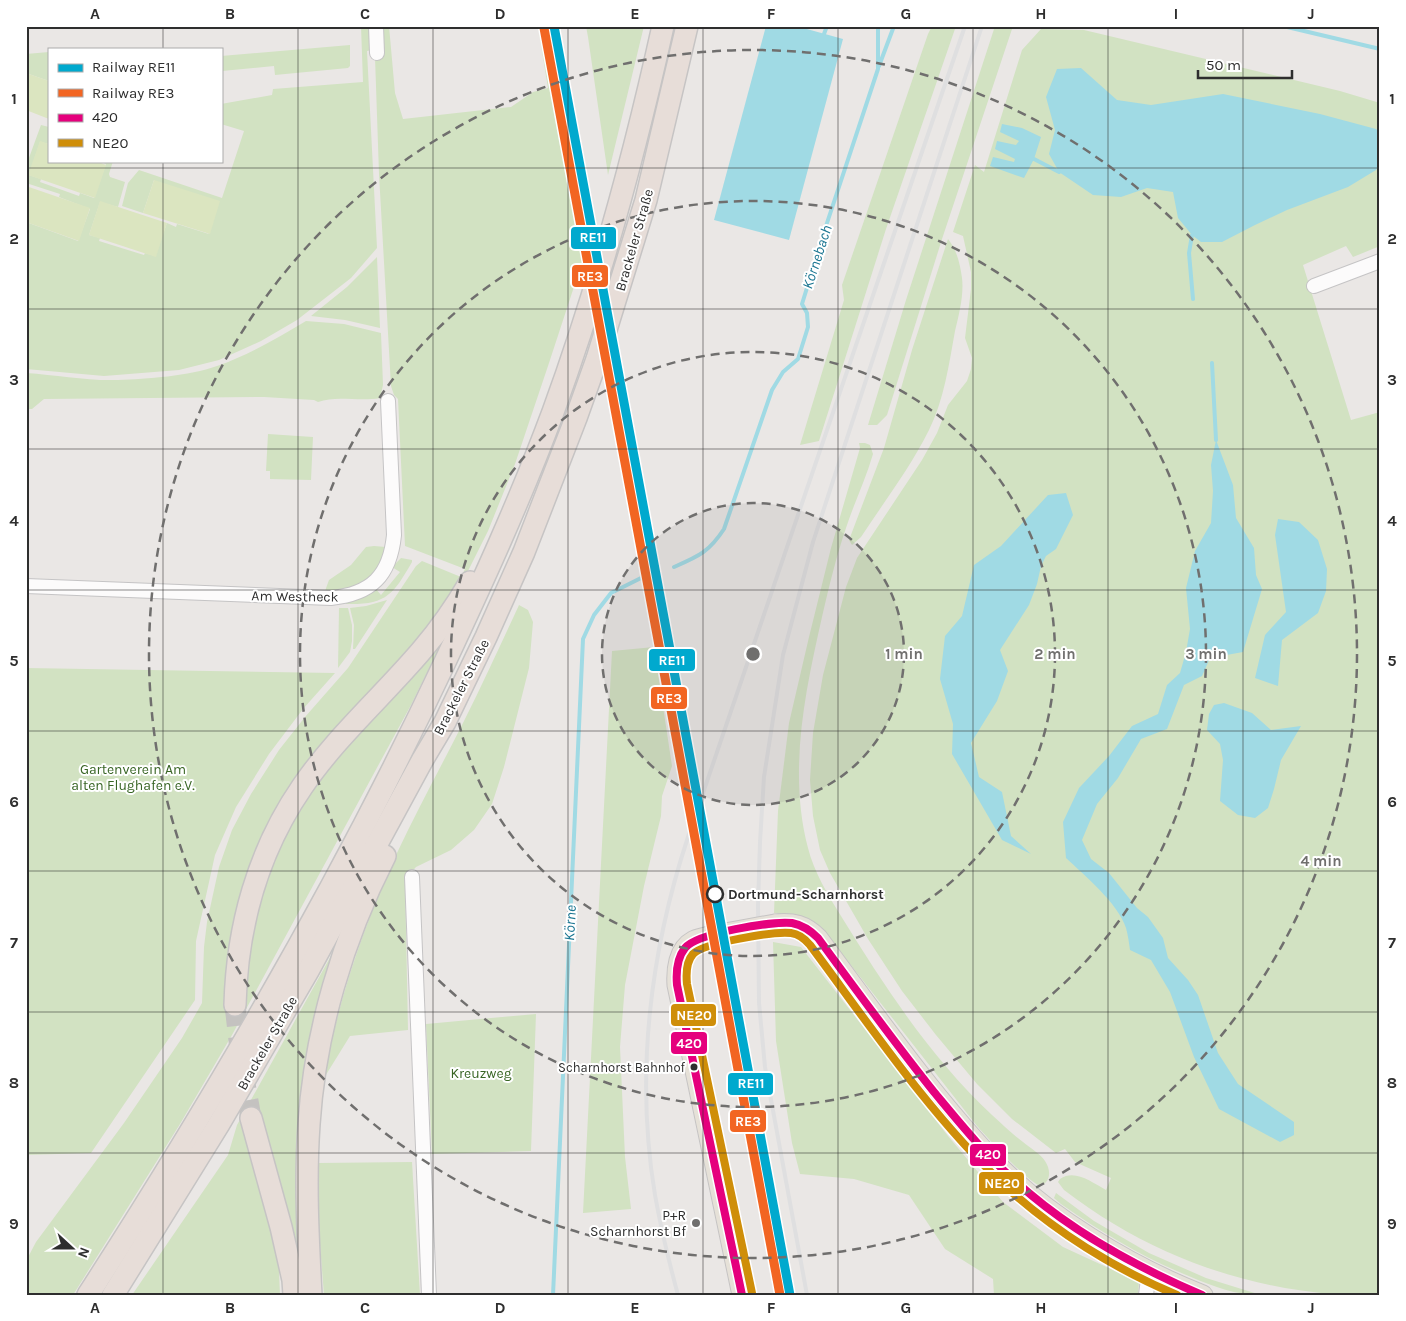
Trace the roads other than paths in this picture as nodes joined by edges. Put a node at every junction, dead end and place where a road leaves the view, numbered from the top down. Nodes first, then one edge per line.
1 (376, 26) edge
2 (663, 26) edge
3 (687, 26) edge
4 (377, 53) dead end
5 (1380, 261) edge
6 (1314, 286) dead end
7 (388, 401) dead end
8 (516, 507) junction
9 (26, 586) edge
10 (445, 722) junction
11 (412, 876) dead end
12 (236, 1005) tunnel mouth
13 (251, 1118) tunnel mouth
14 (1149, 1271) junction
15 (88, 1295) edge
16 (113, 1295) edge
17 (294, 1295) edge
18 (311, 1295) edge
19 (429, 1295) edge
20 (742, 1295) edge
21 (1146, 1295) edge
22 (1203, 1295) edge

1 - 4 street
2 - 8 highway, Brackeler Straße
3 - 10 highway, Brackeler Straße
5 - 6 street
7 - 9 street, Am Westheck
8 - 12 highway
8 - 15 highway, Brackeler Straße
10 - 16 highway, Brackeler Straße
10 - 18 highway
11 - 19 street
13 - 17 highway
14 - 20 main road, bridge
14 - 21 street
14 - 22 main road

